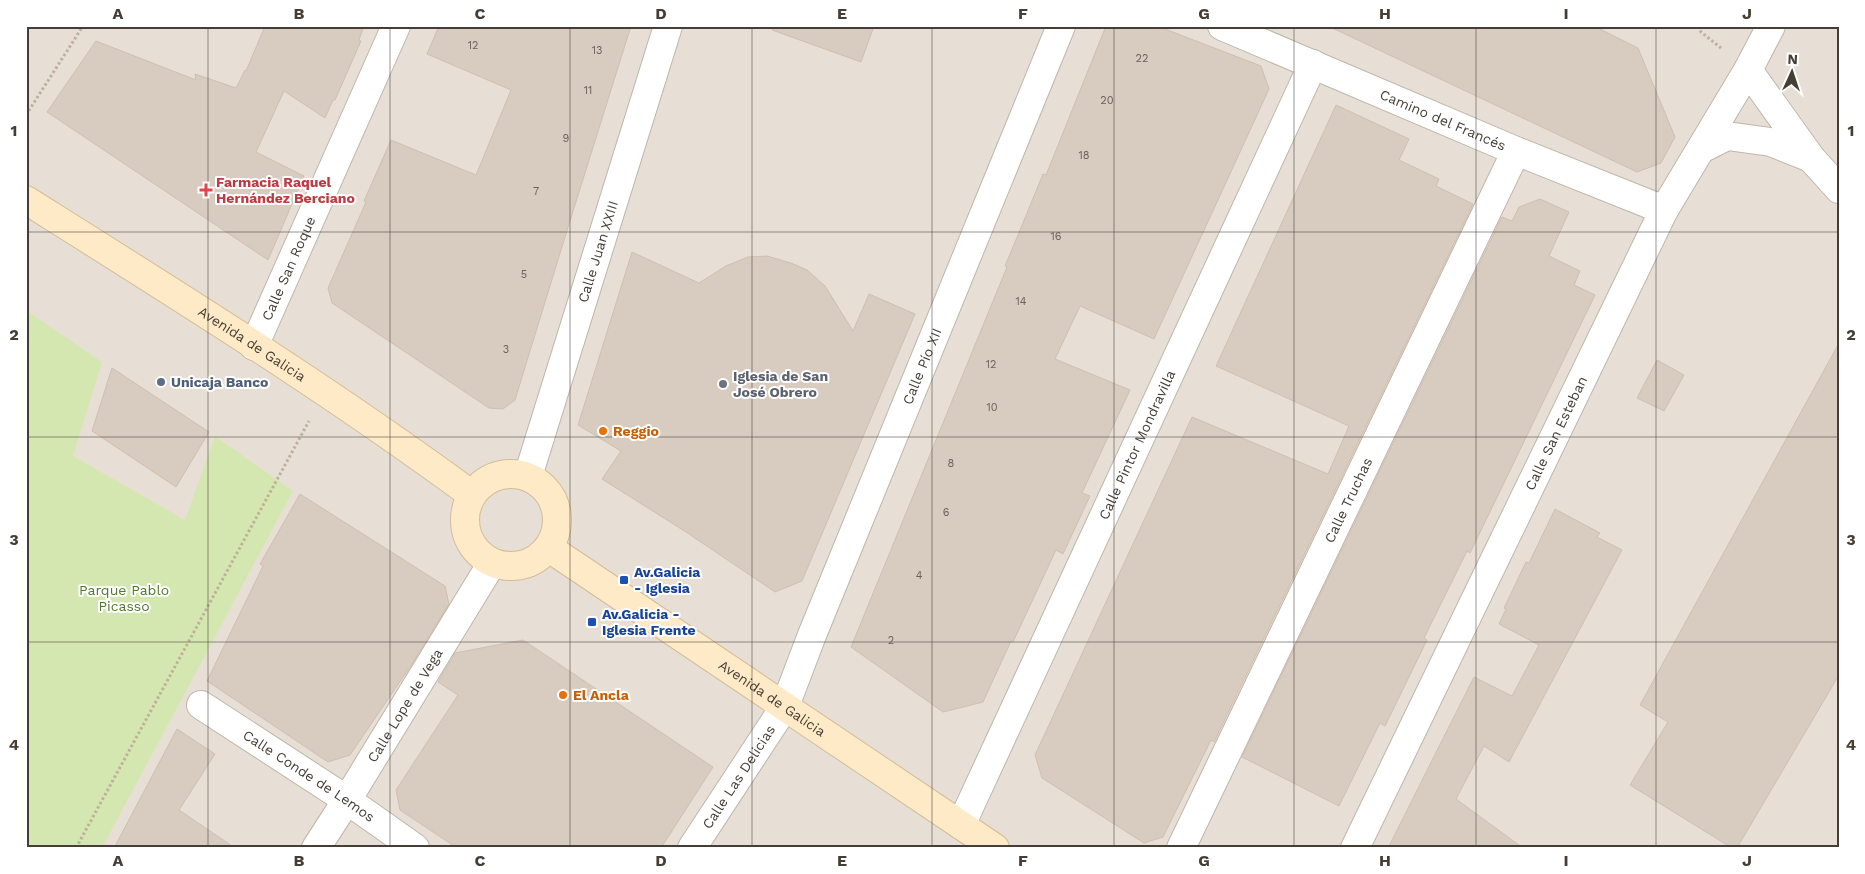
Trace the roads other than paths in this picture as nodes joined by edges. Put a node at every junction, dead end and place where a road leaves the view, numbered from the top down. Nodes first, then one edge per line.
1 (396, 26) edge
2 (668, 26) edge
3 (1061, 26) edge
4 (1222, 26) edge
5 (1771, 26) edge
6 (1313, 64) junction
7 (1748, 70) junction
8 (1701, 149) junction
9 (1516, 151) junction
10 (1810, 158) junction
11 (1839, 189) edge
12 (26, 200) edge
13 (1664, 210) junction
14 (254, 346) junction
15 (528, 476) junction
16 (472, 495) junction
17 (549, 548) junction
18 (492, 563) junction
19 (201, 705) dead end
20 (785, 706) junction
21 (348, 800) junction
22 (961, 825) junction
23 (316, 848) edge
24 (415, 848) edge
25 (692, 848) edge
26 (995, 848) edge
27 (1181, 848) edge
28 (1356, 848) edge

1 - 14 street, Calle San Roque
2 - 15 street, Calle Juan XXIII
3 - 20 street, Calle Pío XII
4 - 6 street, Camino del Francés
5 - 7 street, Calle San Esteban
6 - 9 street, Camino del Francés
6 - 22 street, Calle Pintor Mondravilla
7 - 8 street, Calle San Esteban
7 - 10 street
8 - 10 street
8 - 13 street, Calle San Esteban
9 - 13 street, Camino del Francés
9 - 27 street, Calle Truchas
10 - 11 street
12 - 14 main road, Avenida de Galicia
13 - 28 street, Calle San Esteban
14 - 16 main road, Avenida de Galicia
15 - 16 main road
15 - 17 main road
16 - 18 main road
17 - 18 main road
17 - 20 main road, Avenida de Galicia
18 - 21 street, Calle Lope de Vega
19 - 21 street, Calle Conde de Lemos
20 - 22 main road, Avenida de Galicia
20 - 25 street, Calle Las Delicias
21 - 23 street, Calle Lope de Vega
21 - 24 street, Calle Conde de Lemos
22 - 26 main road, Avenida de Galicia

